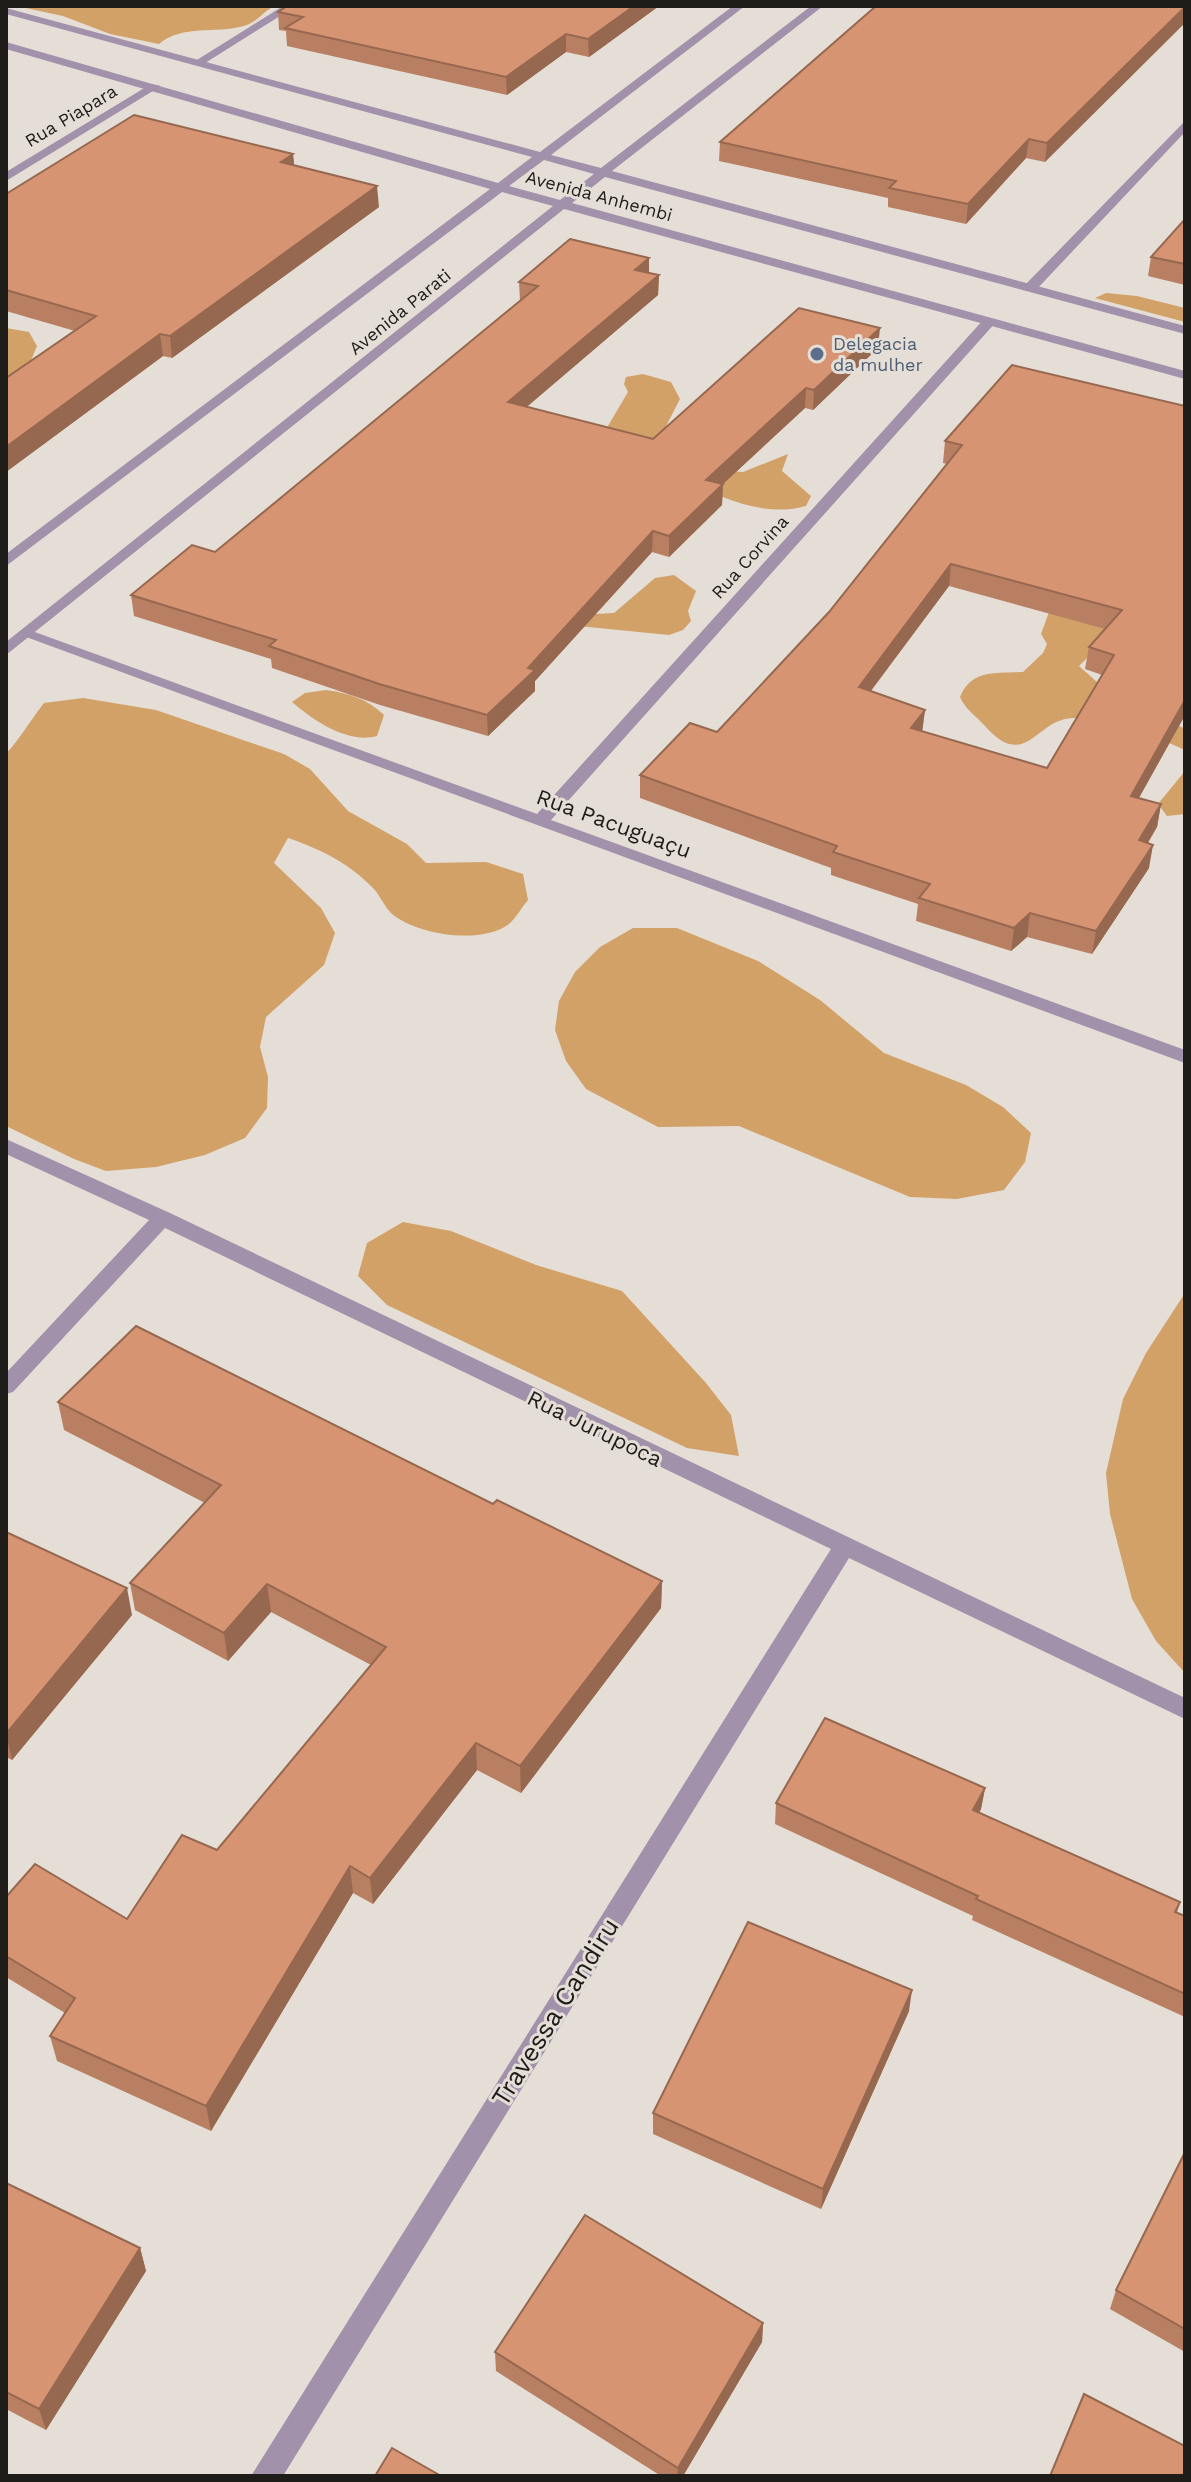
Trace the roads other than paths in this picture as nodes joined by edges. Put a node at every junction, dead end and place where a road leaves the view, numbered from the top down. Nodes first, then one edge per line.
1 (291, 6) edge
2 (740, 6) edge
3 (818, 6) edge
4 (6, 11) edge
5 (6, 45) edge
6 (198, 63) junction
7 (155, 86) junction
8 (1185, 125) edge
9 (541, 157) junction
10 (602, 173) junction
11 (6, 177) edge
12 (501, 188) junction
13 (563, 205) junction
14 (1030, 288) junction
15 (989, 322) junction
16 (1185, 330) edge
17 (1185, 375) edge
18 (6, 561) edge
19 (26, 634) junction
20 (6, 650) edge
21 (541, 820) junction
22 (1185, 1057) edge
23 (6, 1146) edge
24 (163, 1218) junction
25 (6, 1386) edge
26 (844, 1548) junction
27 (1185, 1709) edge
28 (266, 2476) edge

1 - 6 street
2 - 9 street, Avenida Parati
3 - 10 street, Avenida Parati
4 - 6 street, Avenida Anhembi
5 - 7 street, Avenida Anhembi
6 - 9 street, Avenida Anhembi
7 - 11 street, Rua Piapara
7 - 12 street, Avenida Anhembi
8 - 14 street
9 - 10 street, Avenida Anhembi
9 - 12 street, Avenida Parati
10 - 13 street, Avenida Parati
10 - 14 street, Avenida Anhembi
12 - 13 street, Avenida Anhembi
12 - 18 street, Avenida Parati
13 - 15 street, Avenida Anhembi
13 - 19 street, Avenida Parati
14 - 16 street, Avenida Anhembi
15 - 17 street, Avenida Anhembi
15 - 21 street, Rua Corvina
19 - 20 street, Avenida Parati
19 - 21 street, Rua Pacuguaçu
21 - 22 street, Rua Pacuguaçu
23 - 24 street, Rua Jurupoca
24 - 25 street
24 - 26 street, Rua Jurupoca
26 - 27 street, Rua Jurupoca
26 - 28 street, Travessa Candiru

